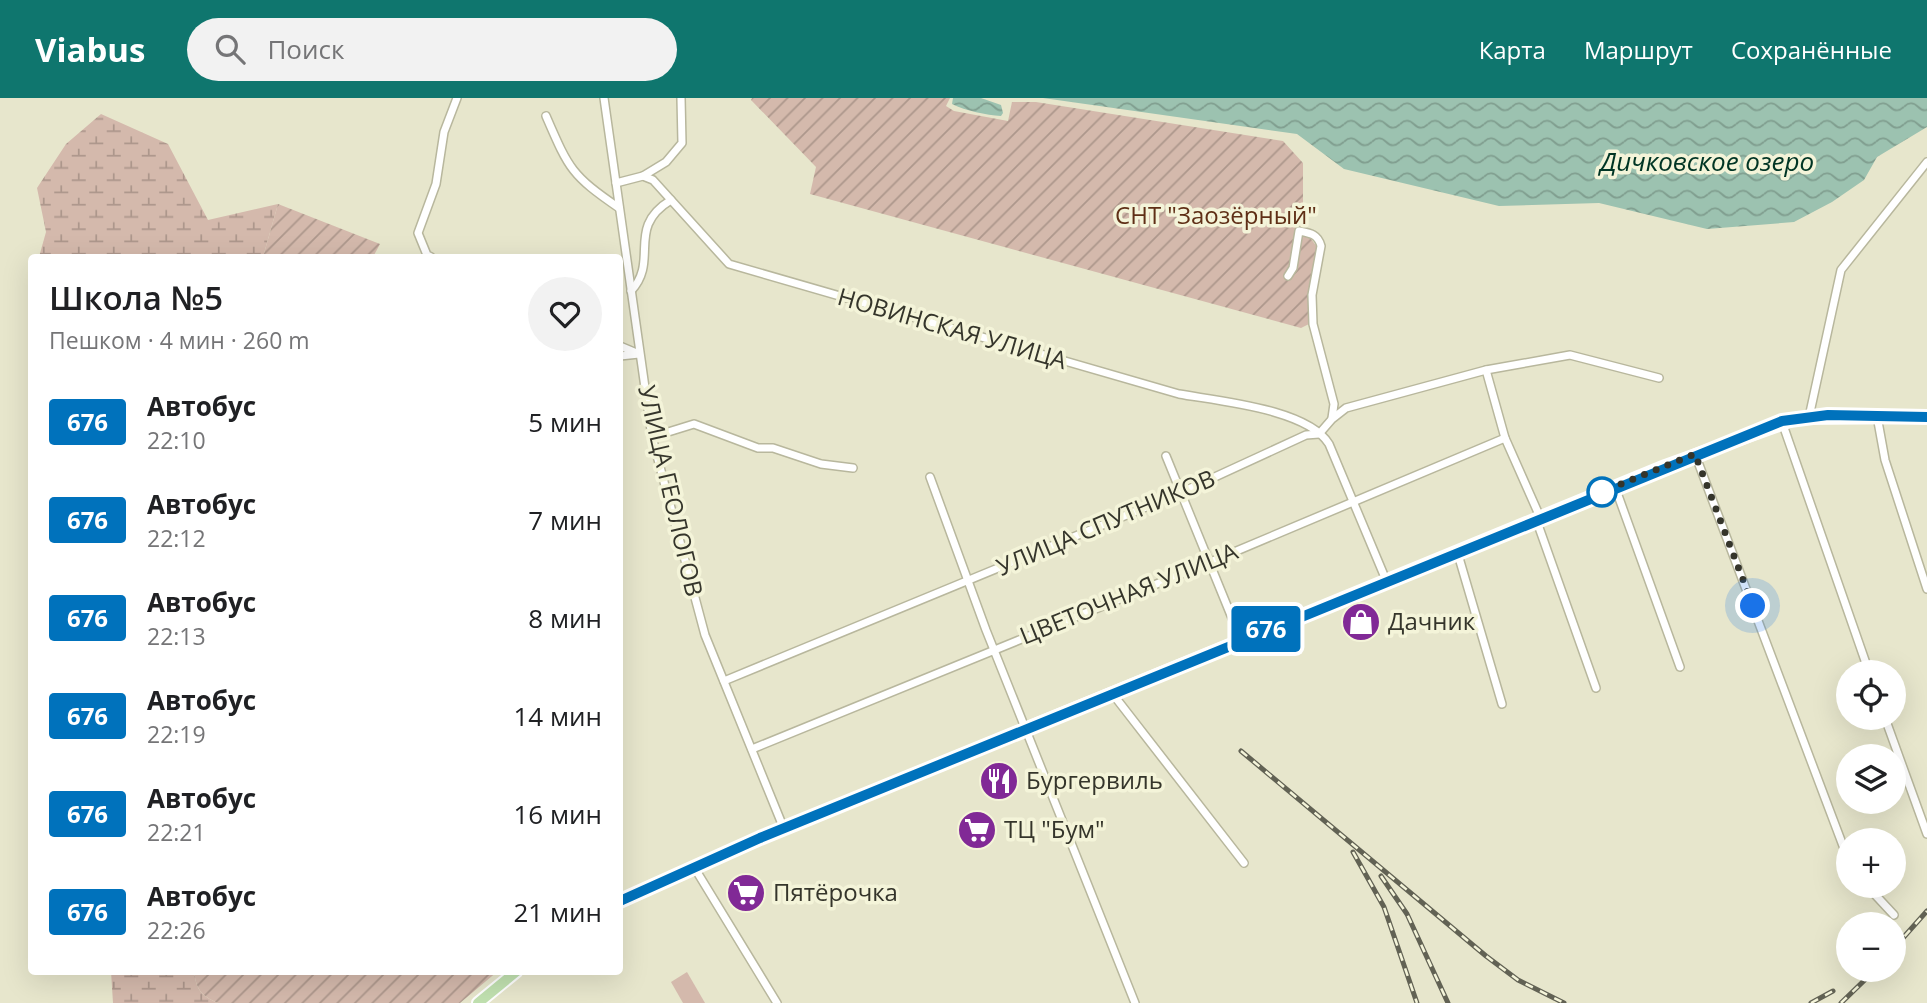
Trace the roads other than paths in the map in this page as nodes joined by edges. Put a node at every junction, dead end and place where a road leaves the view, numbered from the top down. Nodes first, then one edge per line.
1 (457, 98) edge
2 (604, 98) edge
3 (681, 98) edge
4 (546, 116) dead end
5 (1927, 162) edge
6 (643, 176) junction
7 (616, 183) junction
8 (671, 200) junction
9 (620, 208) junction
10 (426, 254) edge
11 (1288, 276) dead end
12 (631, 291) junction
13 (623, 347) edge
14 (639, 354) junction
15 (623, 356) edge
16 (1486, 370) junction
17 (1659, 378) dead end
18 (1877, 416) junction
19 (1810, 417) junction
20 (1927, 417) edge
21 (1332, 419) junction
22 (1782, 421) junction
23 (1319, 434) junction
24 (652, 437) junction
25 (1505, 438) junction
26 (1695, 454) junction
27 (1166, 456) dead end
28 (853, 468) dead end
29 (930, 477) dead end
30 (1615, 487) junction
31 (1180, 493) junction
32 (1353, 503) junction
33 (1538, 518) junction
34 (1457, 551) junction
35 (1208, 563) junction
36 (968, 580) junction
37 (1386, 580) junction
38 (1927, 589) edge
39 (1241, 640) junction
40 (993, 648) junction
41 (1865, 660) edge
42 (1680, 667) dead end
43 (724, 681) junction
44 (1596, 688) dead end
45 (1112, 693) junction
46 (1502, 704) dead end
47 (1027, 729) junction
48 (1889, 730) edge
49 (752, 749) junction
50 (1836, 828) edge
51 (784, 829) junction
52 (1927, 834) edge
53 (1244, 863) dead end
54 (694, 867) junction
55 (1878, 898) edge
56 (623, 900) edge
57 (1891, 912) edge
58 (512, 975) edge
59 (478, 1003) edge
60 (778, 1003) edge
61 (1135, 1003) edge

1 - 10 street
2 - 7 street, УЛИЦА ГЕОЛОГОВ
3 - 6 street
4 - 9 street
5 - 19 street
6 - 7 street
6 - 8 street, НОВИНСКАЯ УЛИЦА
7 - 9 street, УЛИЦА ГЕОЛОГОВ
8 - 12 street
8 - 23 street, НОВИНСКАЯ УЛИЦА
9 - 12 street, УЛИЦА ГЕОЛОГОВ
11 - 21 street
12 - 14 street, УЛИЦА ГЕОЛОГОВ
13 - 14 street
14 - 15 street
14 - 24 street, УЛИЦА ГЕОЛОГОВ
16 - 17 street
16 - 21 street
16 - 25 street
18 - 19 main road
18 - 20 main road
18 - 38 street
19 - 22 main road
21 - 23 street
22 - 26 main road
22 - 41 street
23 - 31 street, УЛИЦА СПУТНИКОВ
23 - 32 street
24 - 28 street
24 - 43 street, УЛИЦА ГЕОЛОГОВ
25 - 32 street, ЦВЕТОЧНАЯ УЛИЦА
25 - 33 street
26 - 30 main road
26 - 50 street
27 - 31 street
29 - 36 street
30 - 33 main road
30 - 42 street
31 - 35 street
31 - 36 street, УЛИЦА СПУТНИКОВ
32 - 35 street, ЦВЕТОЧНАЯ УЛИЦА
32 - 37 street
33 - 34 main road
33 - 44 street
34 - 37 main road
34 - 46 street
35 - 39 street
35 - 40 street, ЦВЕТОЧНАЯ УЛИЦА
36 - 40 street
36 - 43 street, УЛИЦА СПУТНИКОВ
37 - 39 main road
39 - 45 main road
40 - 47 street
40 - 49 street, ЦВЕТОЧНАЯ УЛИЦА
43 - 49 street, УЛИЦА ГЕОЛОГОВ
45 - 47 main road
45 - 53 street
47 - 51 main road
47 - 61 street
48 - 52 street
49 - 51 street, УЛИЦА ГЕОЛОГОВ
51 - 54 main road
54 - 56 main road
54 - 60 street
55 - 57 street
58 - 59 main road

